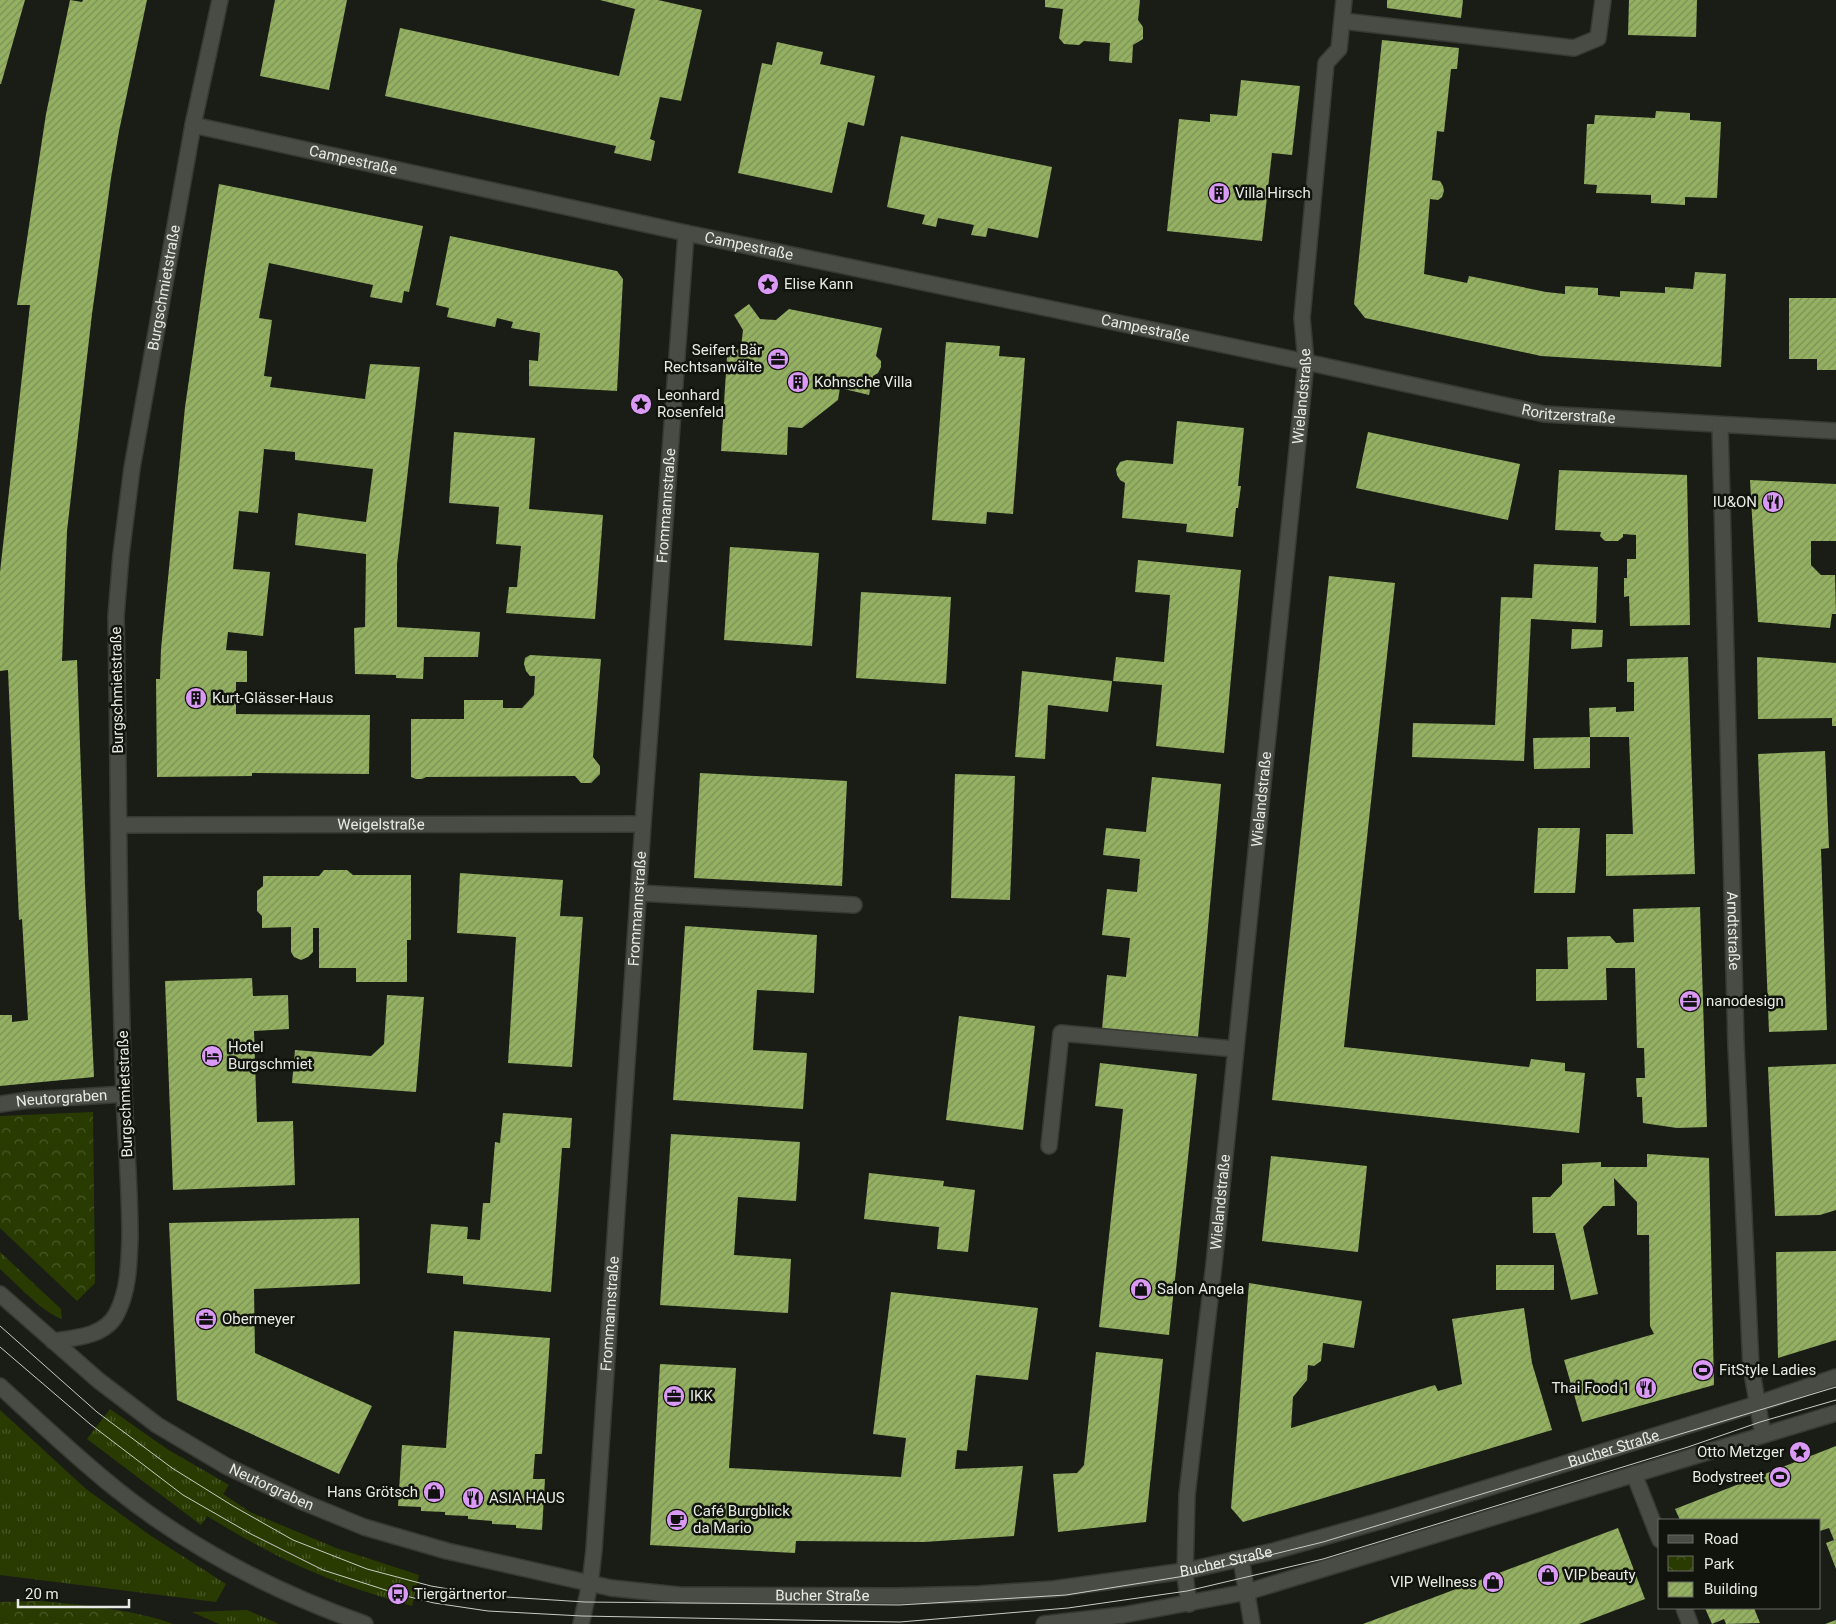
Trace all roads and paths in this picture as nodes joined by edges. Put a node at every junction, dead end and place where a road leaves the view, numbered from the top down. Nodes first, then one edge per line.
1 (220, 0) edge
2 (1344, 0) edge
3 (1603, 0) edge
4 (1342, 21) junction
5 (193, 125) junction
6 (686, 233) junction
7 (1306, 362) junction
8 (1720, 425) junction
9 (1836, 431) edge
10 (643, 824) junction
11 (120, 825) junction
12 (638, 893) junction
13 (854, 905) dead end
14 (1235, 1049) junction
15 (124, 1094) junction
16 (0, 1104) edge
17 (1049, 1146) dead end
18 (0, 1294) edge
19 (53, 1340) junction
20 (1836, 1377) edge
21 (0, 1386) edge
22 (1757, 1404) junction
23 (1836, 1413) edge
24 (1763, 1435) junction
25 (1634, 1474) junction
26 (1658, 1535) edge
27 (1241, 1559) junction
28 (1185, 1571) junction
29 (590, 1584) junction
30 (1247, 1592) junction
31 (1189, 1604) junction
32 (1684, 1609) edge
33 (365, 1624) edge
34 (581, 1624) edge
35 (1044, 1624) edge
36 (1252, 1624) edge
37 (1690, 1624) edge

1 - 5 street, Burgschmietstraße
2 - 4 street, Wielandstraße
3 - 4 street
4 - 7 street, Wielandstraße
5 - 6 street, Campestraße
5 - 11 street, Burgschmietstraße
6 - 7 street, Campestraße
6 - 10 street, Frommannstraße
7 - 8 street, Roritzerstraße
7 - 14 street, Wielandstraße
8 - 9 street, Roritzerstraße
8 - 22 street, Arndtstraße
10 - 11 street, Weigelstraße
10 - 12 street, Frommannstraße
11 - 15 street, Burgschmietstraße
12 - 13 street
12 - 29 street, Frommannstraße
14 - 17 street
14 - 28 street, Wielandstraße
15 - 16 street, Neutorgraben
15 - 19 street, Burgschmietstraße
18 - 19 street, Neutorgraben
19 - 29 street, Neutorgraben
20 - 22 street, Bucher Straße
21 - 33 street
22 - 24 street, Arndtstraße
22 - 27 street, Bucher Straße
23 - 24 street, Bucher Straße
24 - 25 street, Bucher Straße
25 - 26 street
25 - 30 street, Bucher Straße
27 - 28 street, Bucher Straße
27 - 30 street
28 - 29 street, Bucher Straße
28 - 31 street, Wielandstraße
29 - 34 street, Frommannstraße
30 - 31 street, Bucher Straße
30 - 36 street
31 - 35 street, Bucher Straße
32 - 37 street

